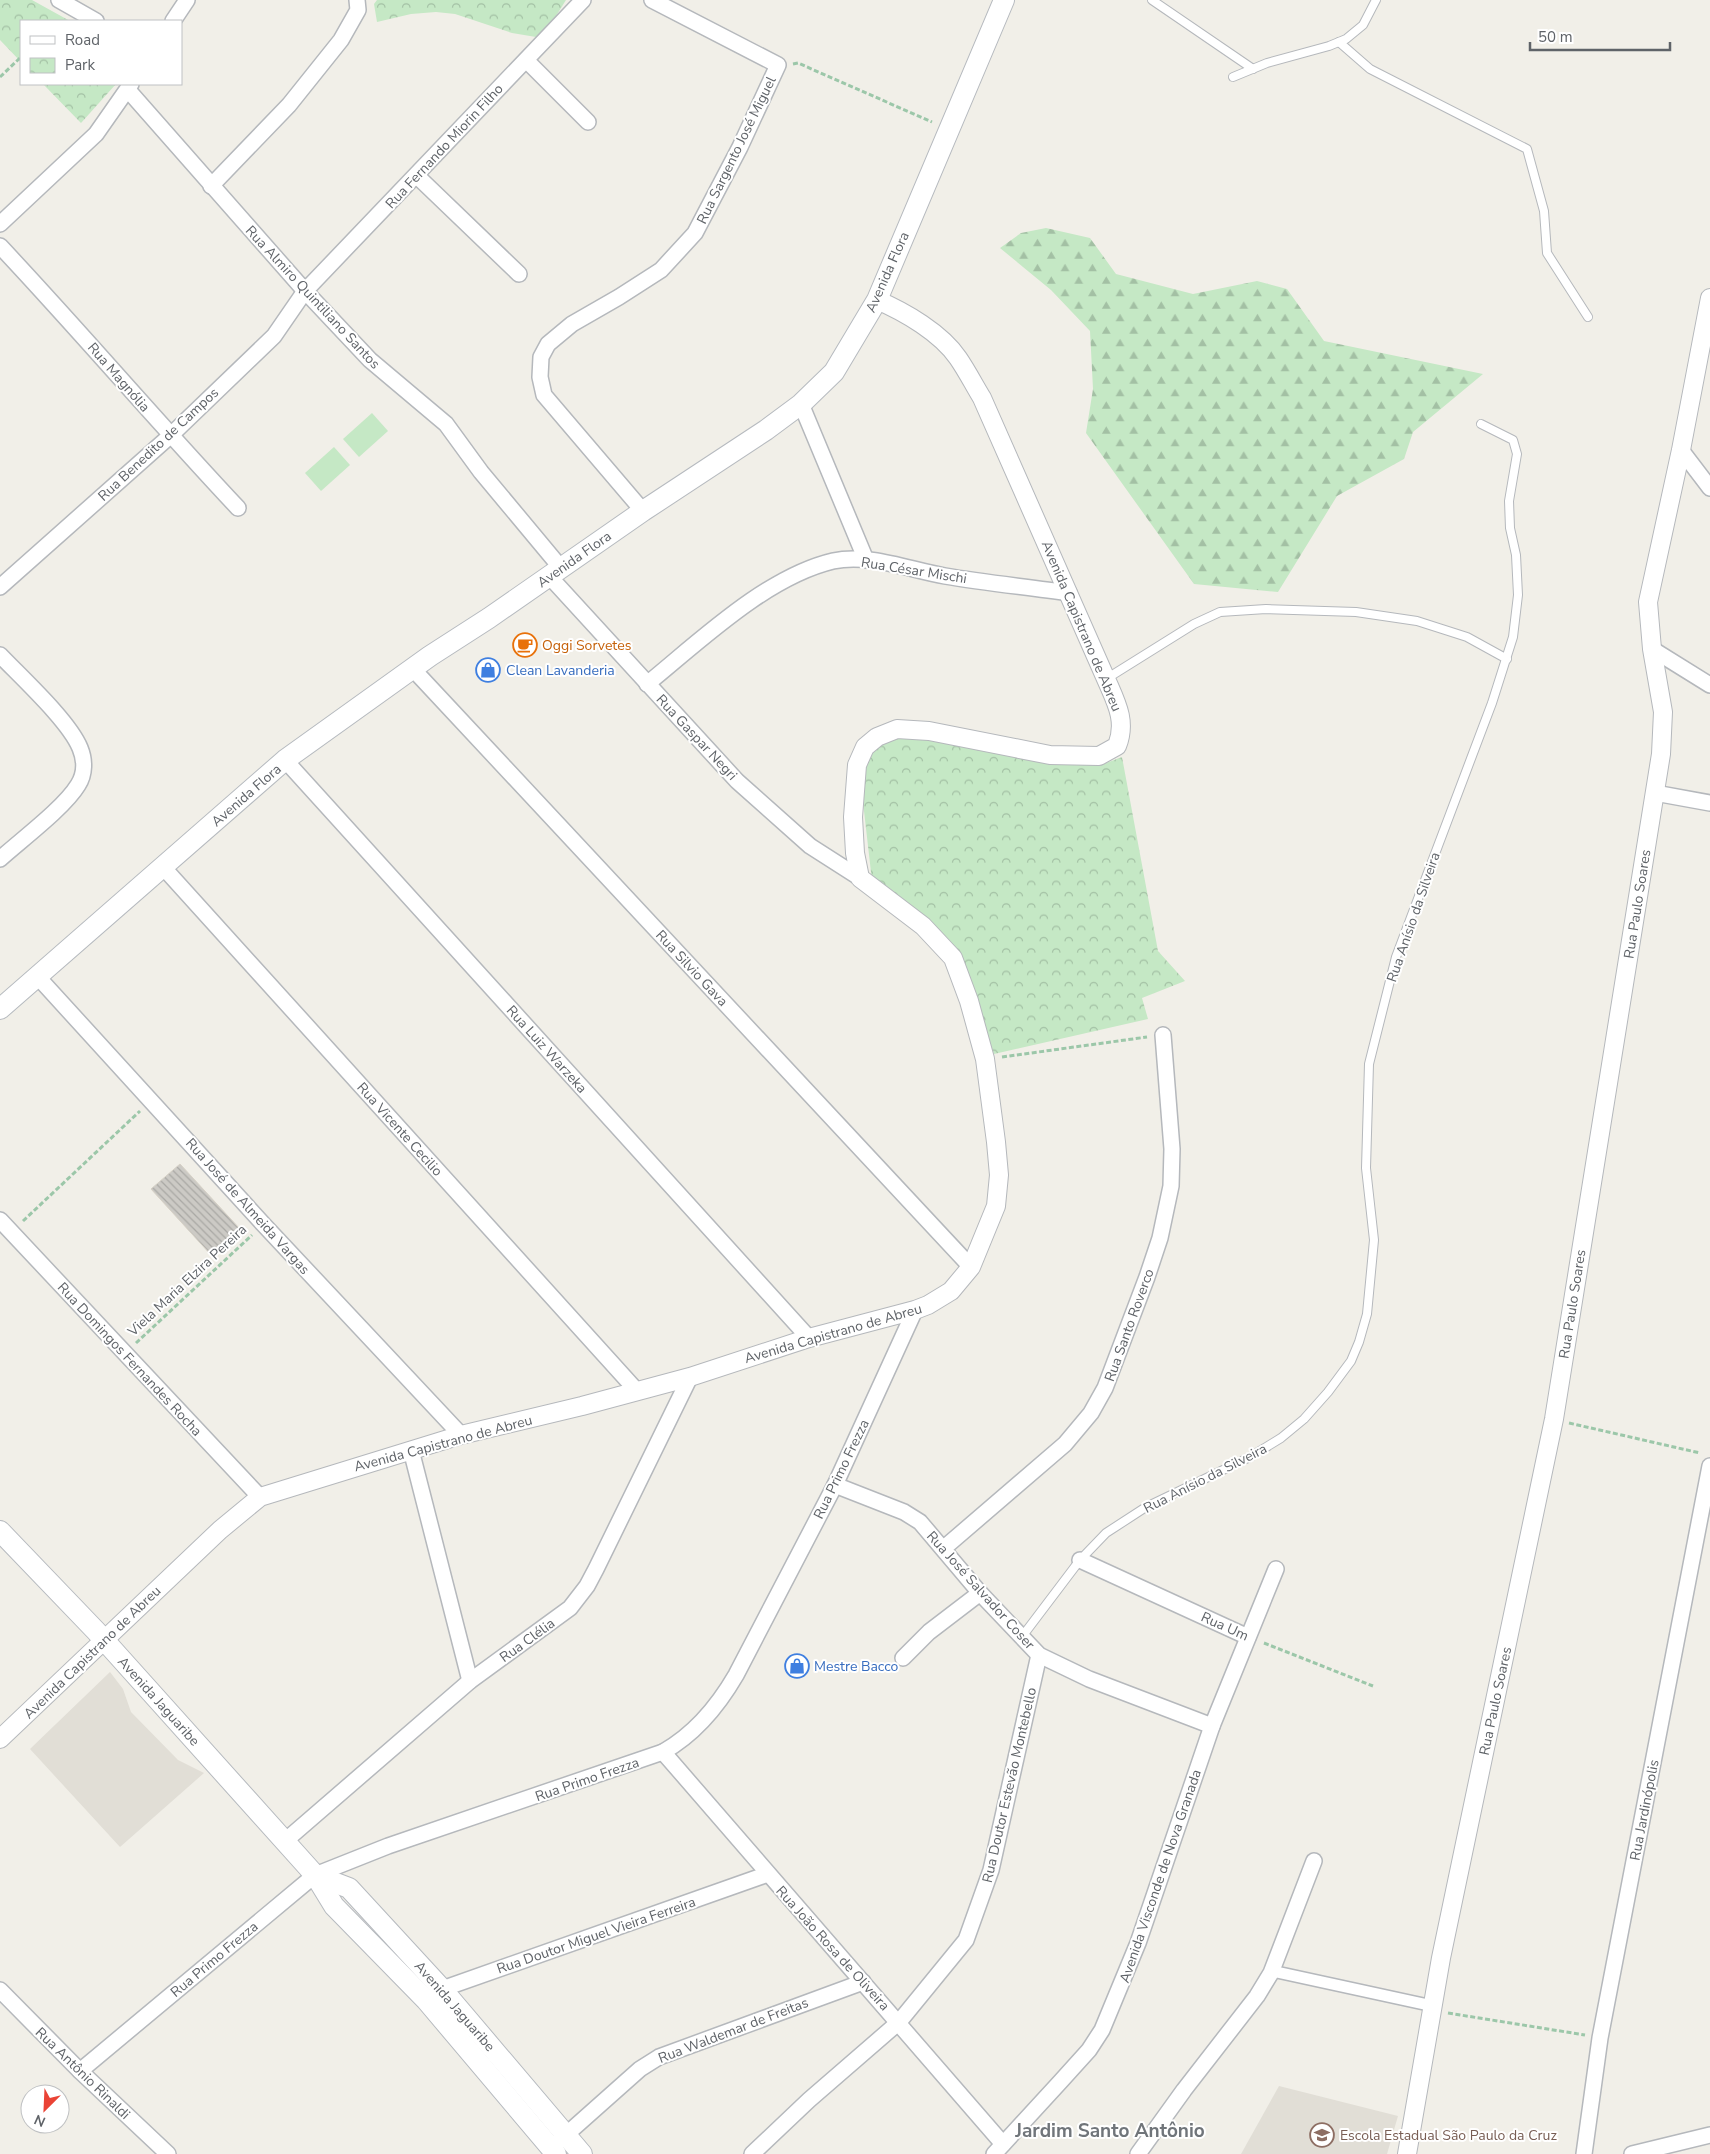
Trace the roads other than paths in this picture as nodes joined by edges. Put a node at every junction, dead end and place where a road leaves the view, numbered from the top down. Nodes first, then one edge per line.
1 (59, 0) edge
2 (187, 0) edge
3 (357, 0) edge
4 (582, 0) edge
5 (652, 0) edge
6 (1004, 0) edge
7 (1152, 0) edge
8 (1376, 0) edge
9 (94, 20) edge
10 (174, 20) edge
11 (1339, 42) junction
12 (527, 61) junction
13 (1253, 69) junction
14 (1234, 78) dead end
15 (129, 87) edge
16 (588, 122) dead end
17 (417, 176) junction
18 (211, 186) junction
19 (0, 224) edge
20 (0, 246) edge
21 (519, 274) dead end
22 (305, 291) junction
23 (1710, 298) edge
24 (877, 300) junction
25 (1588, 317) dead end
26 (801, 404) junction
27 (1481, 424) dead end
28 (170, 436) junction
29 (1681, 450) junction
30 (1710, 488) edge
31 (238, 508) dead end
32 (643, 512) junction
33 (866, 560) junction
34 (556, 572) junction
35 (0, 587) edge
36 (1069, 593) junction
37 (1652, 649) junction
38 (0, 655) edge
39 (1507, 660) junction
40 (412, 668) junction
41 (1106, 679) junction
42 (647, 684) junction
43 (1710, 685) edge
44 (285, 760) junction
45 (1655, 793) junction
46 (1710, 803) edge
47 (0, 859) edge
48 (163, 867) junction
49 (860, 878) junction
50 (37, 976) junction
51 (0, 1008) edge
52 (1163, 1035) road end
53 (0, 1220) edge
54 (971, 1267) junction
55 (914, 1310) junction
56 (809, 1338) junction
57 (690, 1377) junction
58 (637, 1391) junction
59 (461, 1435) junction
60 (411, 1450) junction
61 (1710, 1466) edge
62 (835, 1485) junction
63 (260, 1498) junction
64 (0, 1531) edge
65 (944, 1548) junction
66 (1080, 1560) junction
67 (1276, 1569) dead end
68 (980, 1593) junction
69 (1248, 1637) junction
70 (1022, 1638) junction
71 (104, 1640) junction
72 (1039, 1655) junction
73 (903, 1658) dead end
74 (470, 1680) junction
75 (1212, 1726) junction
76 (0, 1739) edge
77 (663, 1752) junction
78 (285, 1841) junction
79 (1314, 1861) dead end
80 (315, 1874) junction
81 (768, 1874) junction
82 (1272, 1971) junction
83 (863, 1982) junction
84 (0, 1990) edge
85 (434, 1995) junction
86 (1432, 2008) junction
87 (899, 2022) junction
88 (80, 2071) junction
89 (1710, 2135) edge
90 (555, 2148) edge
91 (999, 2149) edge
92 (168, 2154) edge
93 (582, 2154) edge
94 (752, 2154) edge
95 (1138, 2154) edge
96 (1407, 2154) edge
97 (1584, 2154) edge
98 (1632, 2154) edge

1 - 9 street
2 - 10 street
3 - 18 street
4 - 12 street, Rua Fernando Miorin Filho
5 - 32 street, Rua Sargento José Miguel
6 - 24 main road, Avenida Flora
7 - 13 lane
8 - 11 lane
11 - 13 lane
11 - 25 lane
12 - 16 street
12 - 17 street, Rua Fernando Miorin Filho
13 - 14 lane
15 - 18 street, Rua Almiro Quintiliano Santos
15 - 19 street
17 - 21 street
17 - 22 street, Rua Fernando Miorin Filho
18 - 22 street, Rua Almiro Quintiliano Santos
20 - 28 street, Rua Magnólia
22 - 28 street, Rua Benedito de Campos
22 - 34 street, Rua Almiro Quintiliano Santos
23 - 29 street
24 - 26 main road, Avenida Flora
24 - 36 street, Avenida Capistrano de Abreu
26 - 32 main road, Avenida Flora
26 - 33 street
27 - 39 lane, Rua Anísio da Silveira
28 - 31 street, Rua Magnólia
28 - 35 street, Rua Benedito de Campos
29 - 30 street
29 - 37 street, Rua Paulo Soares
32 - 34 main road, Avenida Flora
33 - 36 street, Rua César Mischi
33 - 42 street, Rua César Mischi
34 - 40 main road, Avenida Flora
34 - 42 street, Rua Gaspar Negri
36 - 41 street, Avenida Capistrano de Abreu
37 - 43 street
37 - 45 street, Rua Paulo Soares
38 - 47 street
39 - 41 lane
39 - 66 lane, Rua Anísio da Silveira
40 - 44 main road, Avenida Flora
40 - 54 street, Rua Silvio Gava
41 - 49 street, Avenida Capistrano de Abreu
42 - 49 street, Rua Gaspar Negri
44 - 48 main road, Avenida Flora
44 - 56 street, Rua Luiz Warzeka
45 - 46 street
45 - 86 street, Rua Paulo Soares
48 - 50 main road, Avenida Flora
48 - 58 street, Rua Vicente Cecilio
49 - 54 street, Avenida Capistrano de Abreu
50 - 51 main road, Avenida Flora
50 - 59 street, Rua José de Almeida Vargas
52 - 65 street, Rua Santo Roverco
53 - 63 street, Rua Domingos Fernandes Rocha
54 - 55 street, Avenida Capistrano de Abreu
55 - 56 street, Avenida Capistrano de Abreu
55 - 62 street, Rua Primo Frezza
56 - 57 street, Avenida Capistrano de Abreu
57 - 58 street, Avenida Capistrano de Abreu
57 - 74 street, Rua Clélia
58 - 59 street, Avenida Capistrano de Abreu
59 - 60 street, Avenida Capistrano de Abreu
60 - 63 street, Avenida Capistrano de Abreu
60 - 74 street
61 - 97 street, Rua Jardinópolis
62 - 65 street, Rua José Salvador Coser
62 - 77 street, Rua Primo Frezza
63 - 71 street, Avenida Capistrano de Abreu
64 - 71 main road, Avenida Jaguaribe
65 - 68 street, Rua José Salvador Coser
66 - 69 street, Rua Um
66 - 70 lane, Rua Anísio da Silveira
67 - 69 street, Avenida Visconde de Nova Granada
68 - 70 street, Rua José Salvador Coser
68 - 73 street
69 - 75 street, Avenida Visconde de Nova Granada
70 - 72 street, Rua José Salvador Coser
71 - 76 street, Avenida Capistrano de Abreu
71 - 78 main road, Avenida Jaguaribe
72 - 75 street, Rua José Salvador Coser
72 - 87 street, Rua Doutor Estevão Montebello
74 - 78 street, Rua Clélia
75 - 91 street, Avenida Visconde de Nova Granada
77 - 80 street, Rua Primo Frezza
77 - 81 street, Rua João Rosa de Oliveira
78 - 80 main road, Avenida Jaguaribe
79 - 82 street
80 - 85 main road, Avenida Jaguaribe
80 - 88 street, Rua Primo Frezza
81 - 83 street, Rua João Rosa de Oliveira
81 - 85 street, Rua Doutor Miguel Vieira Ferreira
82 - 86 street
82 - 95 street
83 - 87 street, Rua João Rosa de Oliveira
83 - 90 street, Rua Waldemar de Freitas
84 - 88 street, Rua Antônio Rinaldi
85 - 90 main road, Avenida Jaguaribe
86 - 96 street, Rua Paulo Soares
87 - 91 street, Rua João Rosa de Oliveira
87 - 94 street, Rua Doutor Estevão Montebello
88 - 92 street, Rua Antônio Rinaldi
89 - 98 street
90 - 93 main road, Avenida Jaguaribe

